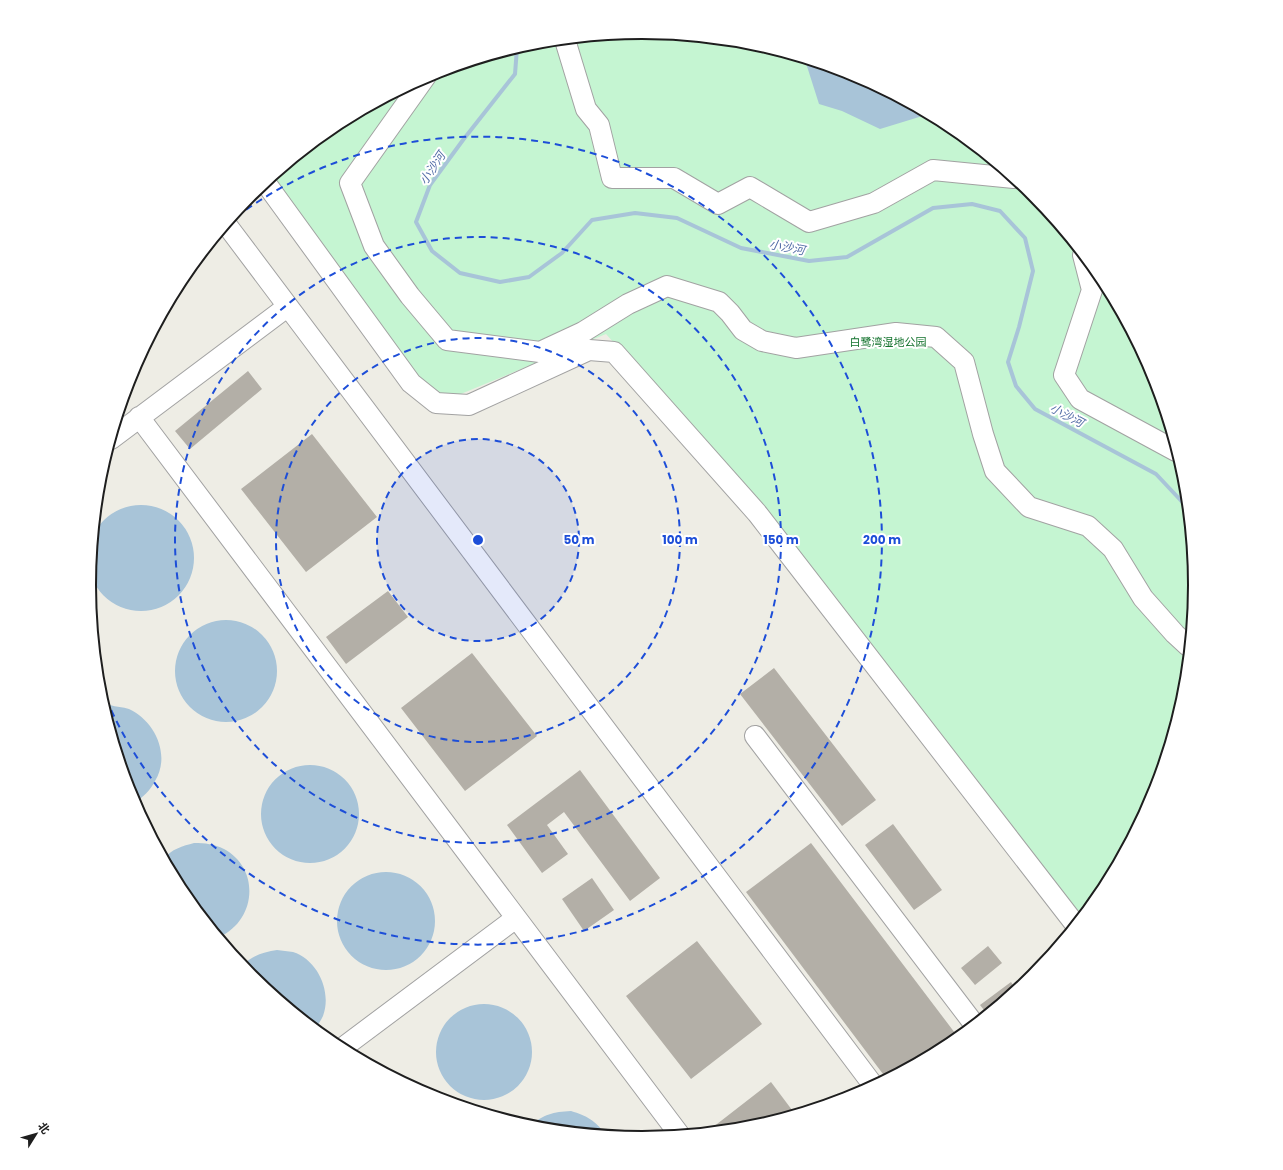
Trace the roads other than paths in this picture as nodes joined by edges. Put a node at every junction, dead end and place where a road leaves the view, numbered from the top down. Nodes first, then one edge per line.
1 (566, 45) edge
2 (418, 87) edge
3 (1005, 177) edge
4 (268, 187) edge
5 (229, 228) edge
6 (1087, 270) edge
7 (287, 307) junction
8 (139, 417) junction
9 (117, 435) edge
10 (1170, 448) edge
11 (1184, 642) edge
12 (755, 736) dead end
13 (516, 918) junction
14 (1072, 920) edge
15 (971, 1020) edge
16 (347, 1045) edge
17 (870, 1081) edge
18 (676, 1130) edge

1 - 3 street
2 - 11 street
4 - 14 street
5 - 7 street
6 - 10 street
7 - 8 street
7 - 17 street
8 - 9 street
8 - 13 street
12 - 15 street
13 - 16 street
13 - 18 street

